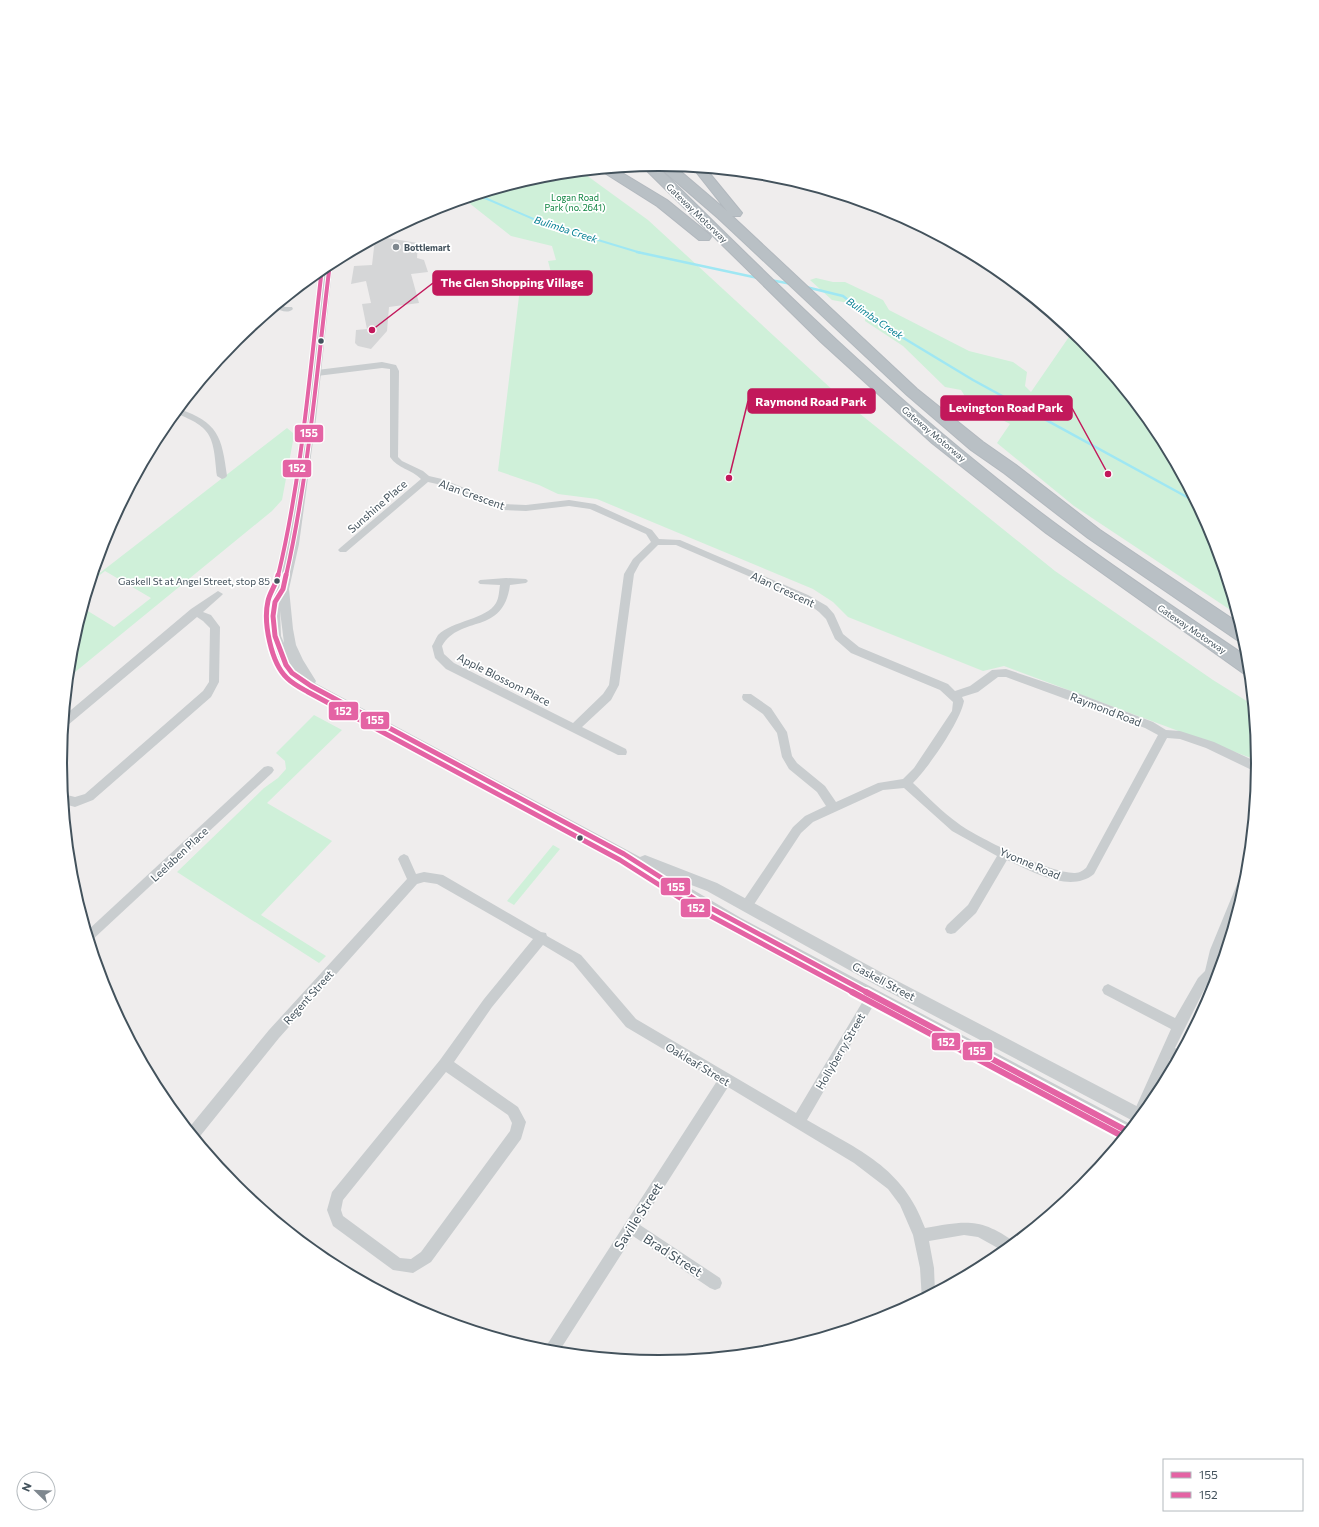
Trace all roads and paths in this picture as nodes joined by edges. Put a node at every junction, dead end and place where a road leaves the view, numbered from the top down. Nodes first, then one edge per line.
1 (654, 171) edge
2 (673, 171) edge
3 (703, 172) edge
4 (612, 173) edge
5 (750, 271) junction
6 (329, 272) edge
7 (790, 273) junction
8 (281, 308) edge
9 (289, 309) dead end
10 (317, 373) junction
11 (182, 413) edge
12 (222, 476) dead end
13 (426, 479) junction
14 (656, 542) junction
15 (343, 550) dead end
16 (523, 580) dead end
17 (506, 581) junction
18 (483, 582) dead end
19 (218, 594) dead end
20 (195, 612) junction
21 (1237, 630) edge
22 (1243, 664) edge
23 (954, 696) junction
24 (747, 697) dead end
25 (69, 718) edge
26 (574, 728) junction
27 (1164, 734) junction
28 (622, 752) dead end
29 (1252, 765) edge
30 (268, 770) dead end
31 (906, 783) junction
32 (68, 800) edge
33 (834, 808) junction
34 (1005, 853) junction
35 (624, 854) junction
36 (404, 859) dead end
37 (413, 880) junction
38 (1235, 903) edge
39 (747, 905) junction
40 (736, 922) junction
41 (951, 929) dead end
42 (92, 934) edge
43 (542, 937) junction
44 (881, 980) junction
45 (1108, 990) dead end
46 (873, 995) junction
47 (1178, 1026) junction
48 (1167, 1051) junction
49 (1176, 1055) edge
50 (445, 1064) junction
51 (725, 1080) junction
52 (1147, 1101) edge
53 (1135, 1117) edge
54 (798, 1123) junction
55 (1125, 1130) edge
56 (195, 1131) edge
57 (631, 1227) junction
58 (920, 1236) junction
59 (1006, 1244) edge
60 (715, 1283) dead end
61 (928, 1292) edge
62 (554, 1347) edge

1 - 5 highway, Gateway Motorway
2 - 7 highway, Gateway Motorway
3 - 7 highway
4 - 5 highway
5 - 22 highway, Gateway Motorway
6 - 10 street, Gaskell Street
7 - 21 highway, Gateway Motorway
8 - 9 street
10 - 13 street, Alan Crescent
10 - 35 street, Gaskell Street
11 - 12 street
13 - 14 street, Alan Crescent
13 - 15 street, Sunshine Place
14 - 23 street, Alan Crescent
14 - 26 street
16 - 17 street
17 - 18 street
17 - 26 street, Apple Blossom Place
19 - 20 street
20 - 25 street
20 - 32 street
23 - 27 street, Raymond Road
23 - 31 street
24 - 33 street
26 - 28 street, Apple Blossom Place
27 - 29 street, Raymond Road
27 - 34 street, Yvonne Road
30 - 42 street, Leelaben Place
31 - 33 street
31 - 34 street, Yvonne Road
33 - 39 street
34 - 41 street
35 - 39 street, Gaskell Street
35 - 40 street, Gaskell Street
36 - 37 street
37 - 43 street, Oakleaf Street
37 - 56 street, Regent Street
38 - 47 street
39 - 40 street
39 - 44 street, Gaskell Street
40 - 46 street, Gaskell Street
43 - 50 street
43 - 51 street, Oakleaf Street
44 - 46 street, Hollyberry Street
44 - 53 street, Gaskell Street
45 - 47 street
46 - 54 street, Hollyberry Street
46 - 55 street, Gaskell Street
47 - 48 street
48 - 49 street
48 - 52 street
50 - 50 street
51 - 54 street, Oakleaf Street
51 - 57 street, Saville Street
54 - 58 street, Oakleaf Street
57 - 60 street, Brad Street
57 - 62 street, Saville Street
58 - 59 street
58 - 61 street, Oakleaf Street

